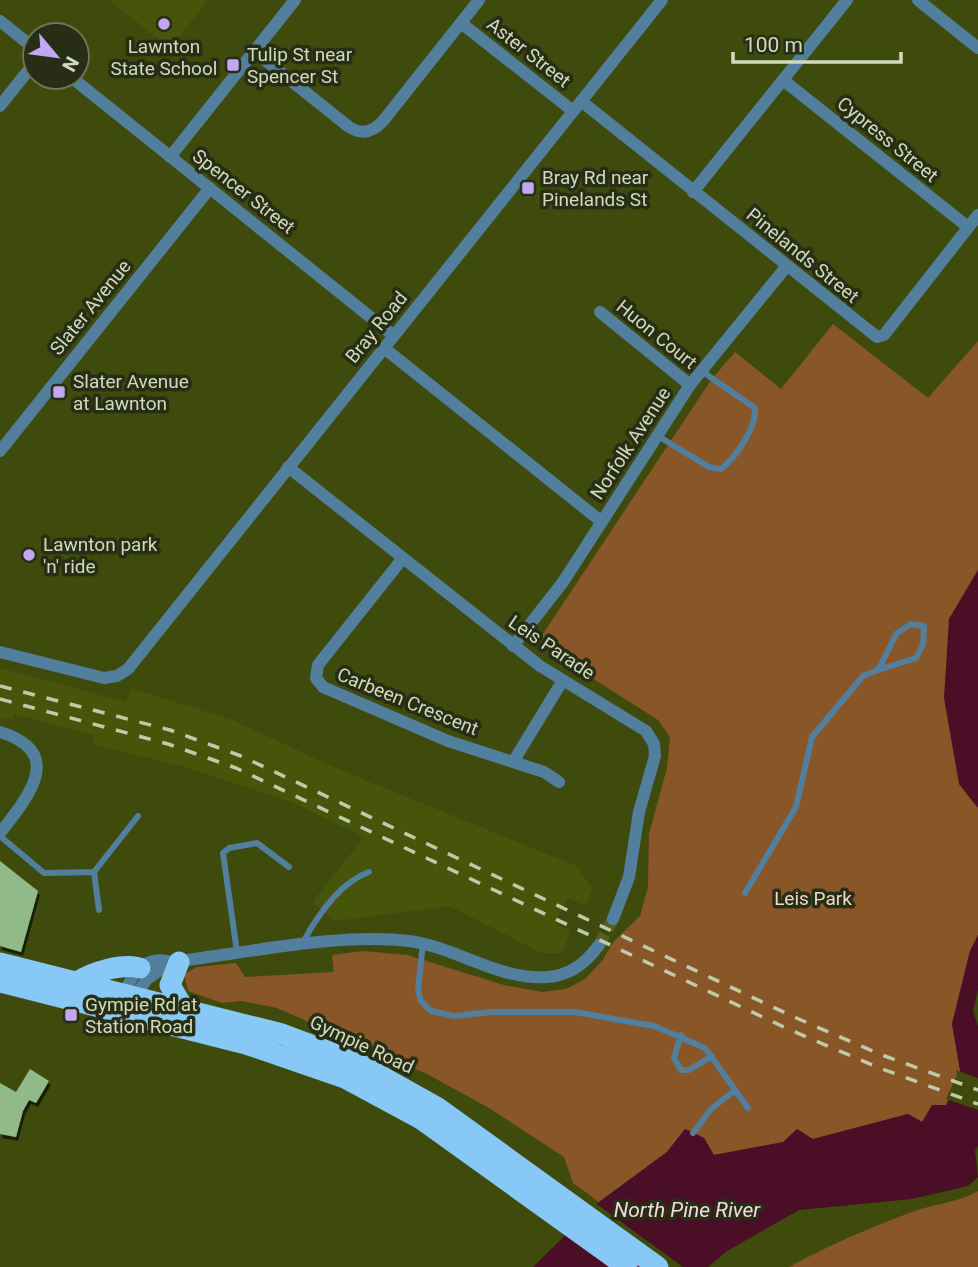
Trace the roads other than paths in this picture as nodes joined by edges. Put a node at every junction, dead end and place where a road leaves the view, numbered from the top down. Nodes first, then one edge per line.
1 (295, 0) edge
2 (479, 0) edge
3 (662, 0) edge
4 (847, 0) edge
5 (918, 0) edge
6 (0, 21) edge
7 (461, 23) junction
8 (21, 38) edge
9 (978, 48) edge
10 (254, 51) junction
11 (21, 80) edge
12 (783, 80) junction
13 (88, 91) edge
14 (0, 106) edge
15 (577, 106) junction
16 (170, 157) junction
17 (210, 188) junction
18 (694, 191) junction
19 (978, 215) edge
20 (968, 227) junction
21 (786, 267) junction
22 (600, 312) dead end
23 (394, 335) junction
24 (384, 348) junction
25 (703, 372) junction
26 (690, 385) junction
27 (658, 436) junction
28 (0, 451) edge
29 (288, 467) junction
30 (602, 522) junction
31 (404, 558) junction
32 (513, 646) junction
33 (0, 652) edge
34 (878, 670) junction
35 (563, 680) junction
36 (0, 732) edge
37 (513, 762) junction
38 (559, 782) dead end
39 (138, 816) dead end
40 (0, 834) edge
41 (289, 867) dead end
42 (94, 872) junction
43 (369, 872) dead end
44 (745, 893) dead end
45 (99, 910) dead end
46 (613, 919) tunnel mouth
47 (423, 943) junction
48 (599, 945) tunnel mouth
49 (301, 946) junction
50 (237, 954) junction
51 (175, 962) junction
52 (0, 963) edge
53 (140, 968) junction
54 (0, 982) edge
55 (77, 982) junction
56 (127, 1004) junction
57 (184, 1009) junction
58 (681, 1035) junction
59 (712, 1056) junction
60 (734, 1091) junction
61 (748, 1108) dead end
62 (693, 1133) dead end
63 (560, 1207) junction
64 (627, 1267) edge
65 (658, 1267) edge

1 - 10 street
2 - 7 street
3 - 15 street, Bray Road
4 - 12 street
5 - 9 street
6 - 8 street
7 - 10 street
7 - 15 street, Aster Street
10 - 16 street
11 - 14 street
12 - 18 street
12 - 20 street, Cypress Street
13 - 16 street, Spencer Street
15 - 18 street, Pinelands Street
15 - 23 street, Bray Road
16 - 17 street, Spencer Street
17 - 23 street, Spencer Street
17 - 28 street, Slater Avenue
18 - 21 street, Pinelands Street
19 - 20 street, Pinelands Street
20 - 21 street, Pinelands Street
21 - 25 street, Norfolk Avenue
22 - 26 street, Huon Court
23 - 24 street, Bray Road
24 - 29 street, Bray Road
24 - 30 street
25 - 26 street, Norfolk Avenue
25 - 27 lane
26 - 27 street, Norfolk Avenue
27 - 30 street, Norfolk Avenue
29 - 31 street, Leis Parade
29 - 33 street, Bray Road
30 - 32 street, Norfolk Avenue
31 - 32 street, Leis Parade
31 - 37 street, Carbeen Crescent
32 - 35 street, Leis Parade
34 - 34 lane
34 - 44 lane
35 - 37 street
35 - 46 street, Leis Parade
36 - 40 street
37 - 38 street, Carbeen Crescent
39 - 42 lane
40 - 42 lane
41 - 50 lane
42 - 45 lane
43 - 49 lane
47 - 48 street
47 - 49 street
47 - 58 lane
49 - 50 street
50 - 51 street
51 - 53 street
51 - 56 street
51 - 57 highway
52 - 55 highway, Gympie Road
53 - 55 highway
53 - 56 street
54 - 56 highway, Gympie Road
55 - 56 highway, Gympie Road
56 - 57 highway, Gympie Road
56 - 63 highway, Gympie Road
57 - 63 highway, Gympie Road
58 - 59 lane
58 - 59 lane
59 - 60 lane
60 - 61 lane
60 - 62 lane
63 - 64 highway, Gympie Road
63 - 65 highway, Gympie Road

